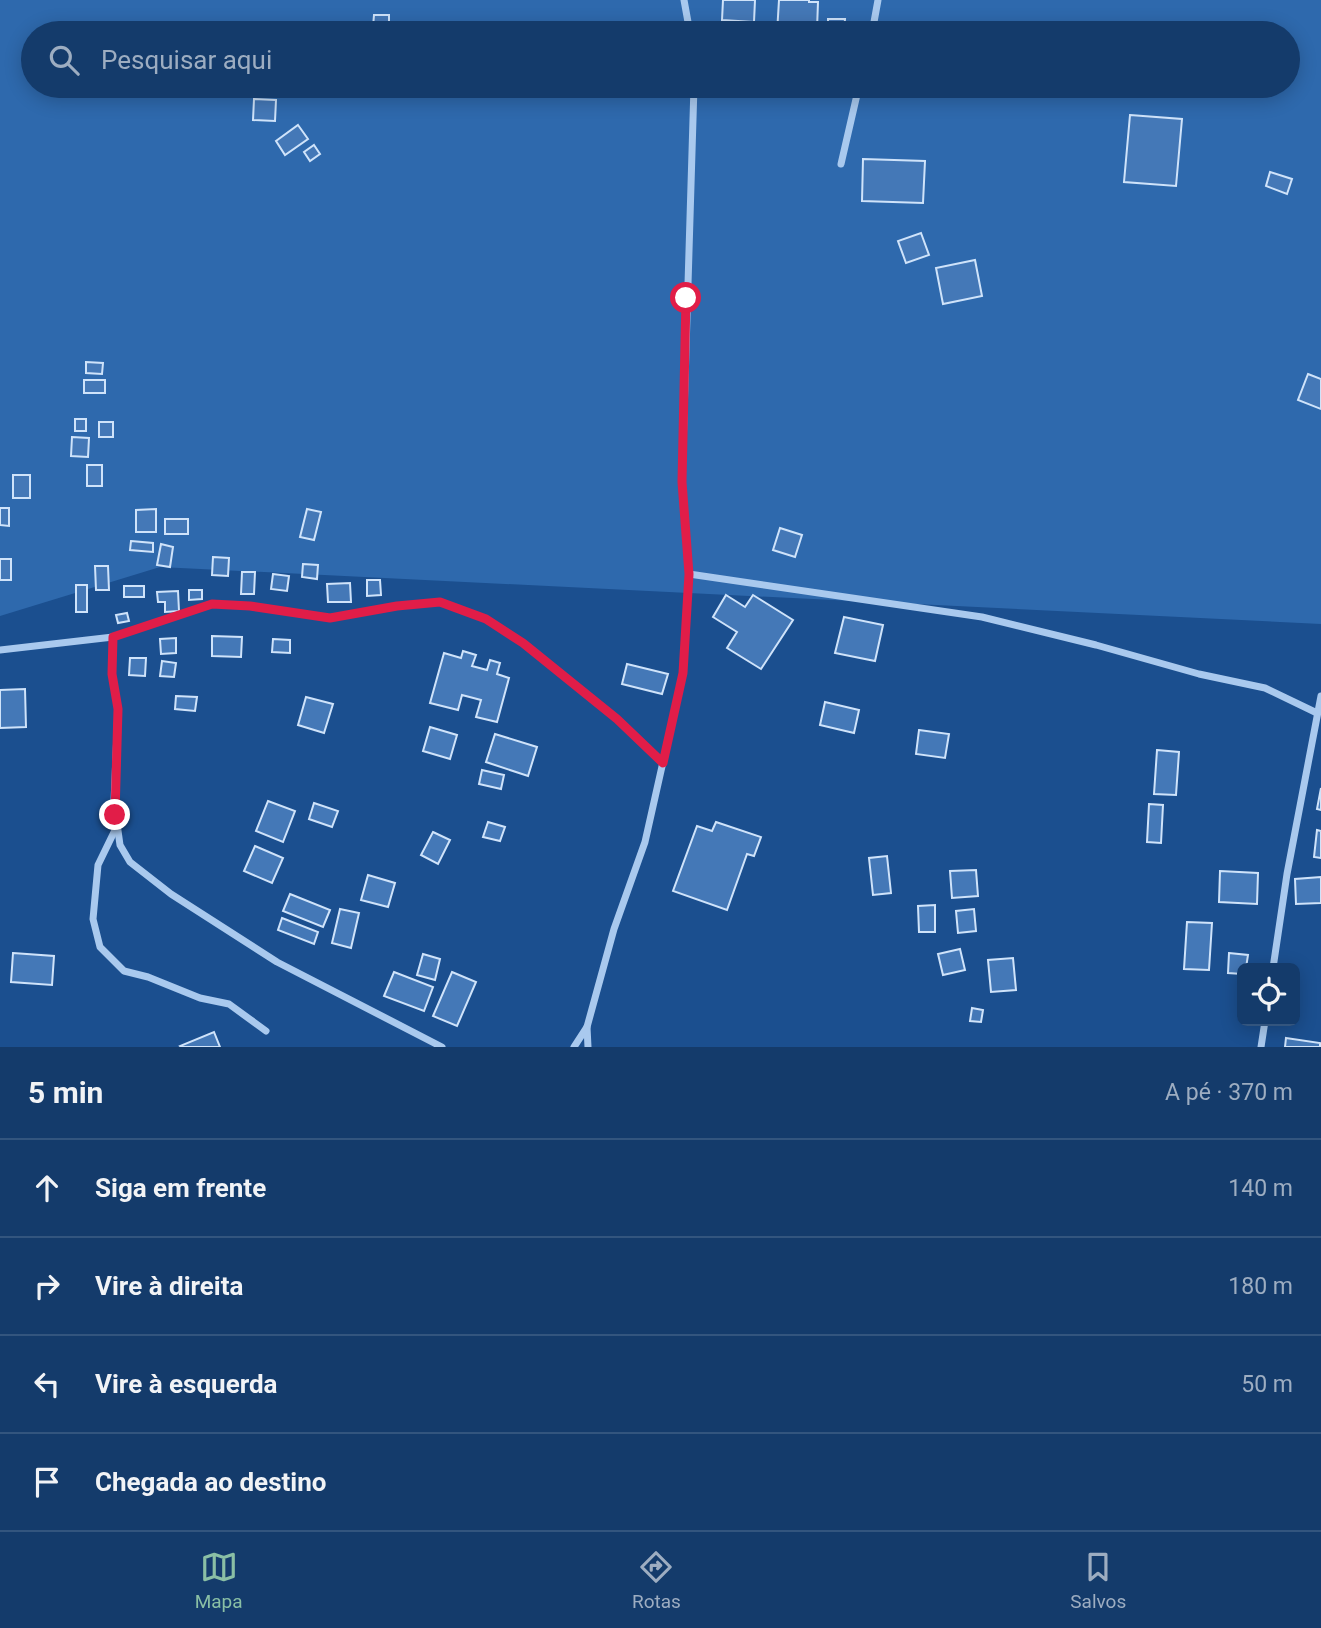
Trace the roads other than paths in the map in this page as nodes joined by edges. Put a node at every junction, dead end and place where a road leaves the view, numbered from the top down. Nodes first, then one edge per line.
1 (684, 0) edge
2 (878, 0) edge
3 (688, 21) edge
4 (874, 21) edge
5 (694, 98) edge
6 (856, 98) edge
7 (841, 164) dead end
8 (689, 574) junction
9 (113, 637) junction
10 (0, 650) edge
11 (1321, 696) edge
12 (1317, 713) junction
13 (663, 763) junction
14 (117, 827) junction
15 (1274, 963) edge
16 (1264, 1026) edge
17 (587, 1027) junction
18 (266, 1031) dead end
19 (442, 1047) edge
20 (574, 1047) edge
21 (588, 1047) edge
22 (1261, 1047) edge

1 - 3 street
2 - 4 street
5 - 8 street
6 - 7 street
8 - 12 street
8 - 13 street
9 - 10 street
9 - 13 street
9 - 14 street
11 - 12 street
12 - 15 street
13 - 17 street
14 - 18 street
14 - 19 street
16 - 22 street
17 - 20 street
17 - 21 street

